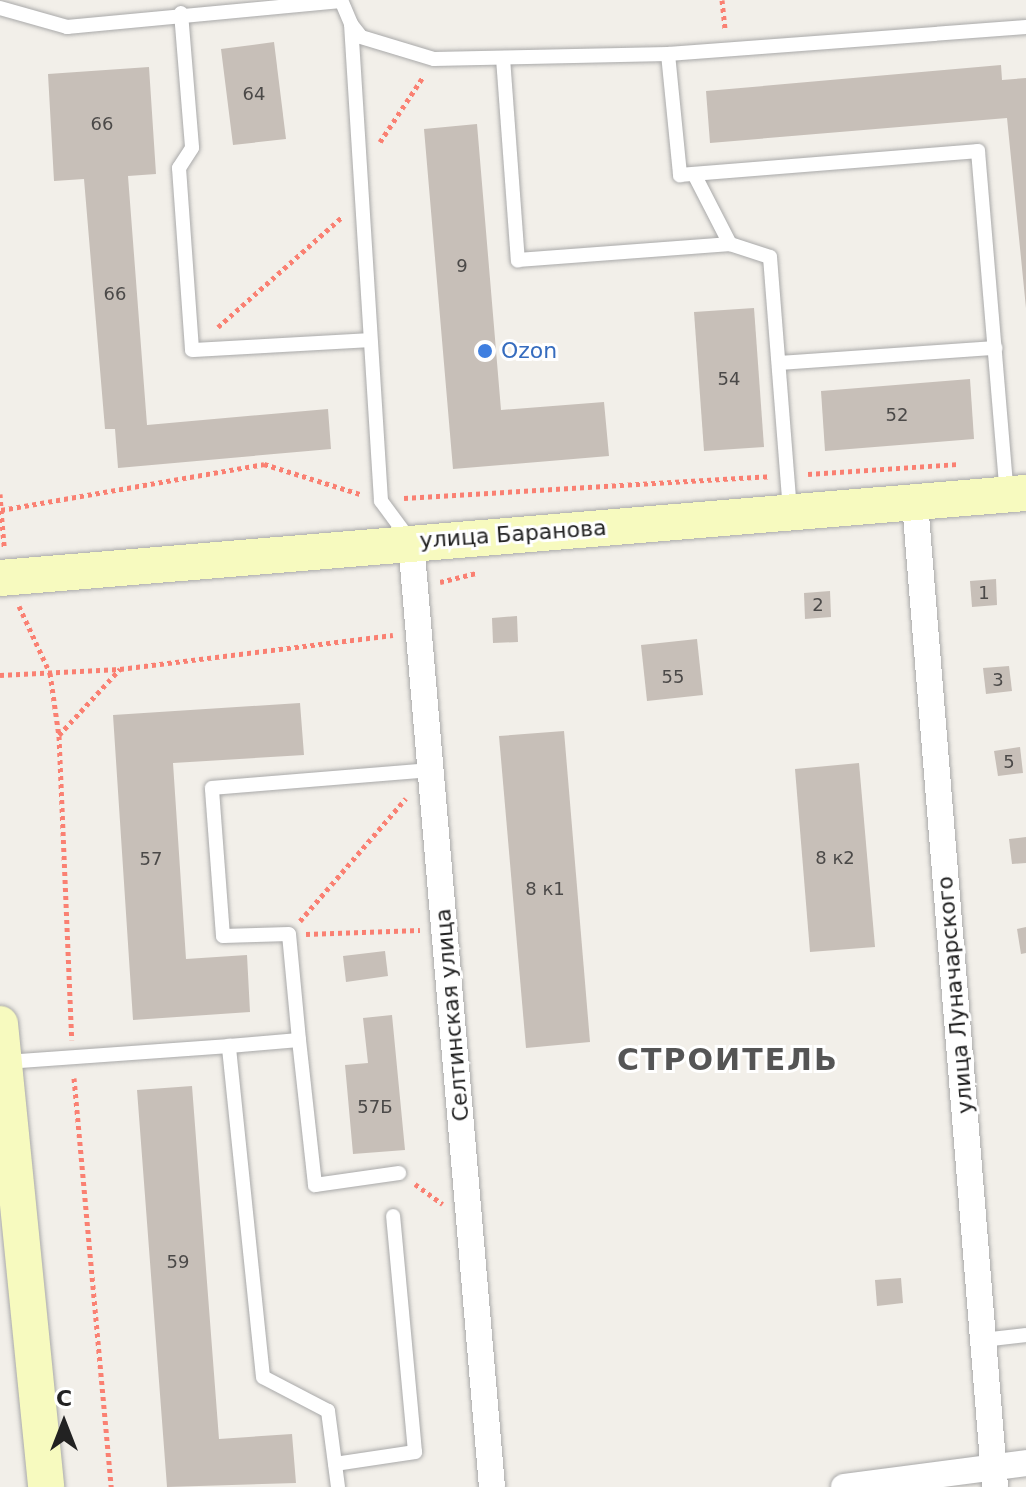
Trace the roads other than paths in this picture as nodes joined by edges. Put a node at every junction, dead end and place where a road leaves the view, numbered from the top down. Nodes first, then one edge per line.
1 (341, 1) edge
2 (0, 8) edge
3 (181, 13) junction
4 (351, 24) junction
5 (1026, 27) edge
6 (668, 54) junction
7 (503, 58) junction
8 (694, 174) junction
9 (730, 244) junction
10 (369, 340) junction
11 (995, 348) junction
12 (779, 363) junction
13 (1013, 483) edge
14 (915, 503) junction
15 (790, 513) junction
16 (411, 542) junction
17 (3, 578) edge
18 (430, 770) junction
19 (0, 1024) edge
20 (299, 1040) junction
21 (229, 1046) junction
22 (5, 1081) edge
23 (399, 1173) road end
24 (393, 1216) dead end
25 (1026, 1335) edge
26 (983, 1340) junction
27 (1026, 1463) edge
28 (335, 1464) junction
29 (994, 1477) edge
30 (46, 1487) edge
31 (338, 1487) edge
32 (492, 1487) edge
33 (844, 1487) edge

1 - 3 lane
1 - 4 lane
2 - 3 lane
3 - 10 lane
4 - 7 lane
4 - 10 lane
5 - 6 lane
6 - 7 lane
6 - 8 lane
7 - 9 lane
8 - 9 lane
8 - 11 lane
9 - 12 lane
10 - 16 lane
11 - 12 lane
11 - 13 lane
12 - 15 lane
13 - 14 street, улица Баранова
14 - 15 street, улица Баранова
14 - 26 street, улица Луначарского
15 - 16 street, улица Баранова
16 - 17 street, улица Баранова
16 - 18 street, Селтинская улица
18 - 20 lane
18 - 32 street, Селтинская улица
19 - 22 street
20 - 21 lane
20 - 23 lane
21 - 22 lane
21 - 28 lane
22 - 30 street
24 - 28 lane
25 - 26 lane
26 - 29 street, улица Луначарского
27 - 29 street
28 - 31 lane
29 - 33 street

